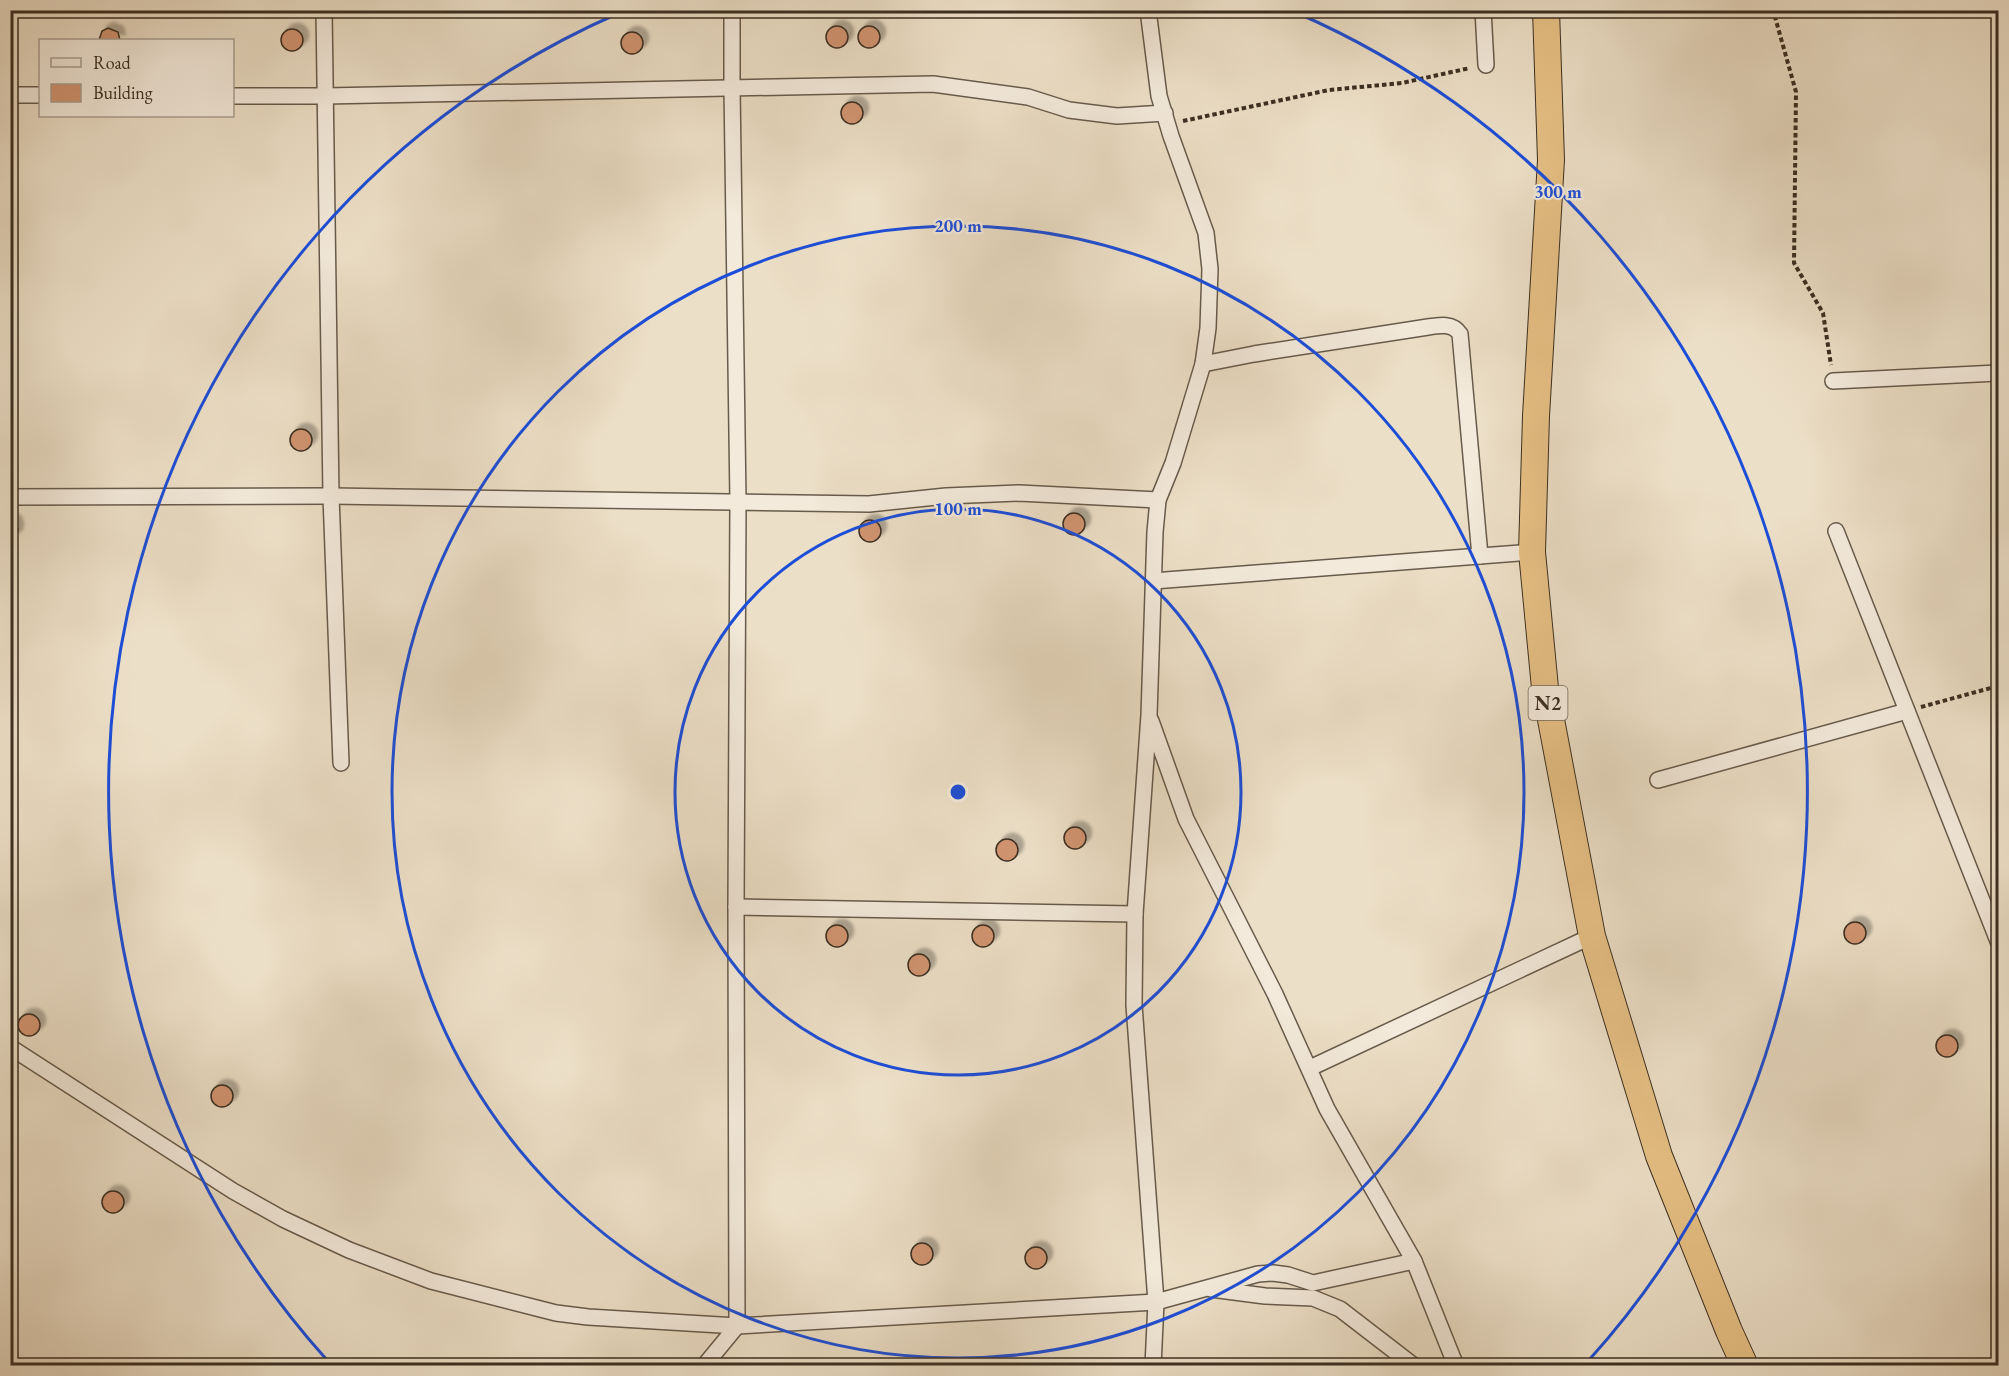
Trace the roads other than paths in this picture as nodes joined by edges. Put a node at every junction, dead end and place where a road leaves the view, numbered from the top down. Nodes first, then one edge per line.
1 (324, 10) edge
2 (732, 10) edge
3 (1148, 10) edge
4 (1483, 10) edge
5 (1546, 10) edge
6 (1486, 65) road end
7 (732, 88) junction
8 (10, 95) edge
9 (39, 95) edge
10 (234, 96) edge
11 (326, 96) junction
12 (1166, 119) junction
13 (1203, 364) junction
14 (1998, 373) edge
15 (1833, 381) road end
16 (331, 496) junction
17 (10, 497) edge
18 (1158, 500) junction
19 (738, 501) junction
20 (1836, 531) dead end
21 (1532, 552) junction
22 (1480, 556) junction
23 (1154, 581) junction
24 (1907, 711) junction
25 (1149, 715) junction
26 (340, 763) dead end
27 (1658, 780) dead end
28 (736, 907) junction
29 (1135, 914) junction
30 (1592, 936) junction
31 (1998, 941) edge
32 (10, 1047) edge
33 (1310, 1068) junction
34 (1414, 1261) junction
35 (1206, 1288) junction
36 (1313, 1291) junction
37 (1156, 1302) junction
38 (737, 1326) junction
39 (704, 1365) edge
40 (1153, 1365) edge
41 (1414, 1365) edge
42 (1456, 1365) edge
43 (1745, 1365) edge

1 - 11 street
2 - 7 street
3 - 12 street
4 - 6 street
5 - 21 highway, N2
7 - 11 street
7 - 12 street
7 - 19 street
8 - 9 street
10 - 11 street
11 - 16 street
12 - 13 street
13 - 18 street
13 - 22 street
14 - 15 street
16 - 17 street
16 - 19 street
16 - 26 street
18 - 19 street
18 - 23 street
19 - 28 street
20 - 24 street
21 - 22 street
21 - 30 highway, N2
22 - 23 street
23 - 25 street
24 - 27 street
24 - 31 street
25 - 29 street
25 - 33 street
28 - 29 street
28 - 38 street
29 - 37 street
30 - 33 street
30 - 43 highway, N2
32 - 38 street
33 - 34 street
34 - 36 street
34 - 42 street
35 - 36 street
35 - 36 street
35 - 37 street
36 - 41 street
37 - 38 street
37 - 40 street
38 - 39 street

